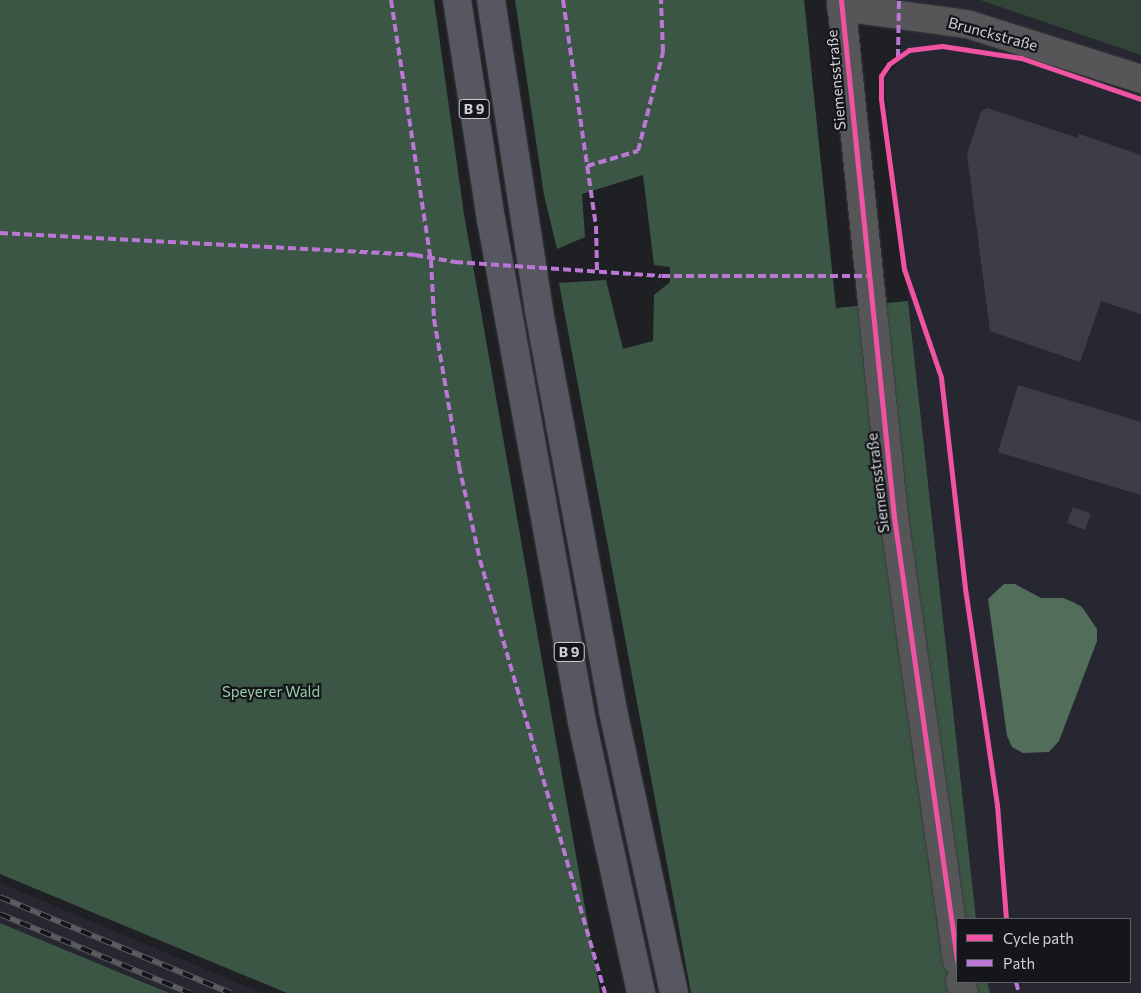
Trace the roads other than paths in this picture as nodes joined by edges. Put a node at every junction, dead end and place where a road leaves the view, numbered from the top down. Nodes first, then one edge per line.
1 (457, 0) edge
2 (491, 0) edge
3 (841, 4) edge
4 (1141, 79) edge
5 (956, 955) edge
6 (641, 993) edge
7 (674, 993) edge

1 - 6 highway, B 9
2 - 7 highway, B 9
3 - 4 street, Brunckstraße
3 - 5 street, Siemensstraße

